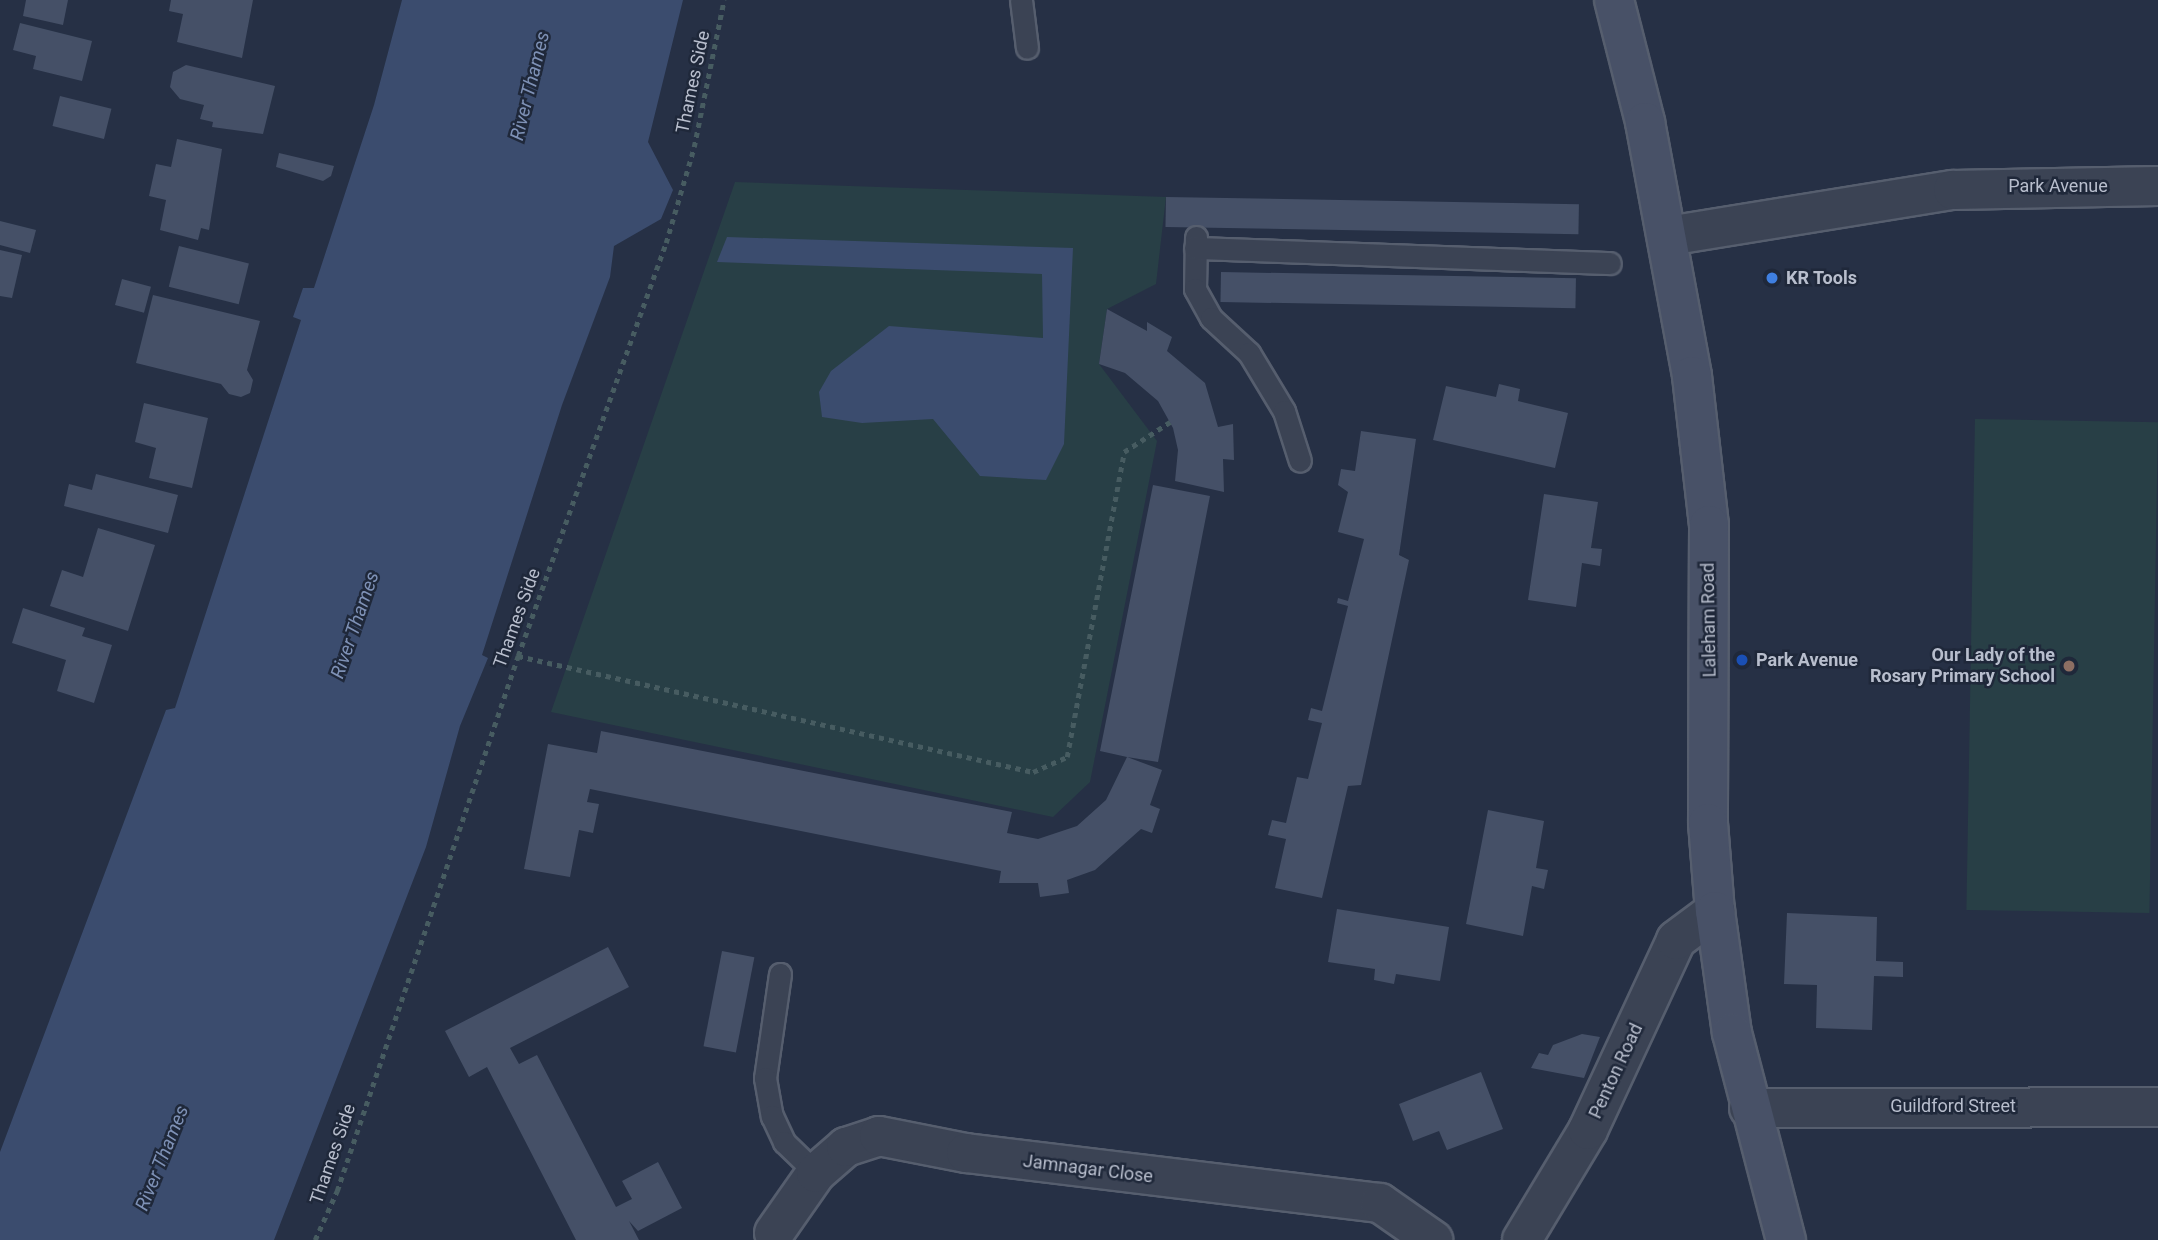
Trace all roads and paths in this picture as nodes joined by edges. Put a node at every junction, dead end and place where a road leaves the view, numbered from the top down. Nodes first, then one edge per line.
1 (724, 0) edge
2 (1021, 0) edge
3 (1614, 0) edge
4 (1027, 48) dead end
5 (2158, 186) edge
6 (1668, 236) junction
7 (1610, 263) dead end
8 (1170, 422) dead end
9 (1300, 461) dead end
10 (518, 656) junction
11 (1715, 911) junction
12 (779, 974) dead end
13 (2158, 1107) edge
14 (1749, 1108) junction
15 (816, 1173) junction
16 (770, 1236) edge
17 (315, 1240) edge
18 (1433, 1240) edge
19 (1522, 1240) edge
20 (1786, 1240) edge

1 - 10 path, Thames Side
2 - 4 lane
3 - 6 main road, Laleham Road
5 - 6 street, Park Avenue
6 - 11 main road, Laleham Road
7 - 9 lane
8 - 10 path
10 - 17 path, Thames Side
11 - 14 main road, Laleham Road
11 - 19 street, Penton Road
12 - 15 lane
13 - 14 street, Guildford Street
14 - 20 main road, Laleham Road
15 - 16 street, Jamnagar Close
15 - 18 street, Jamnagar Close

